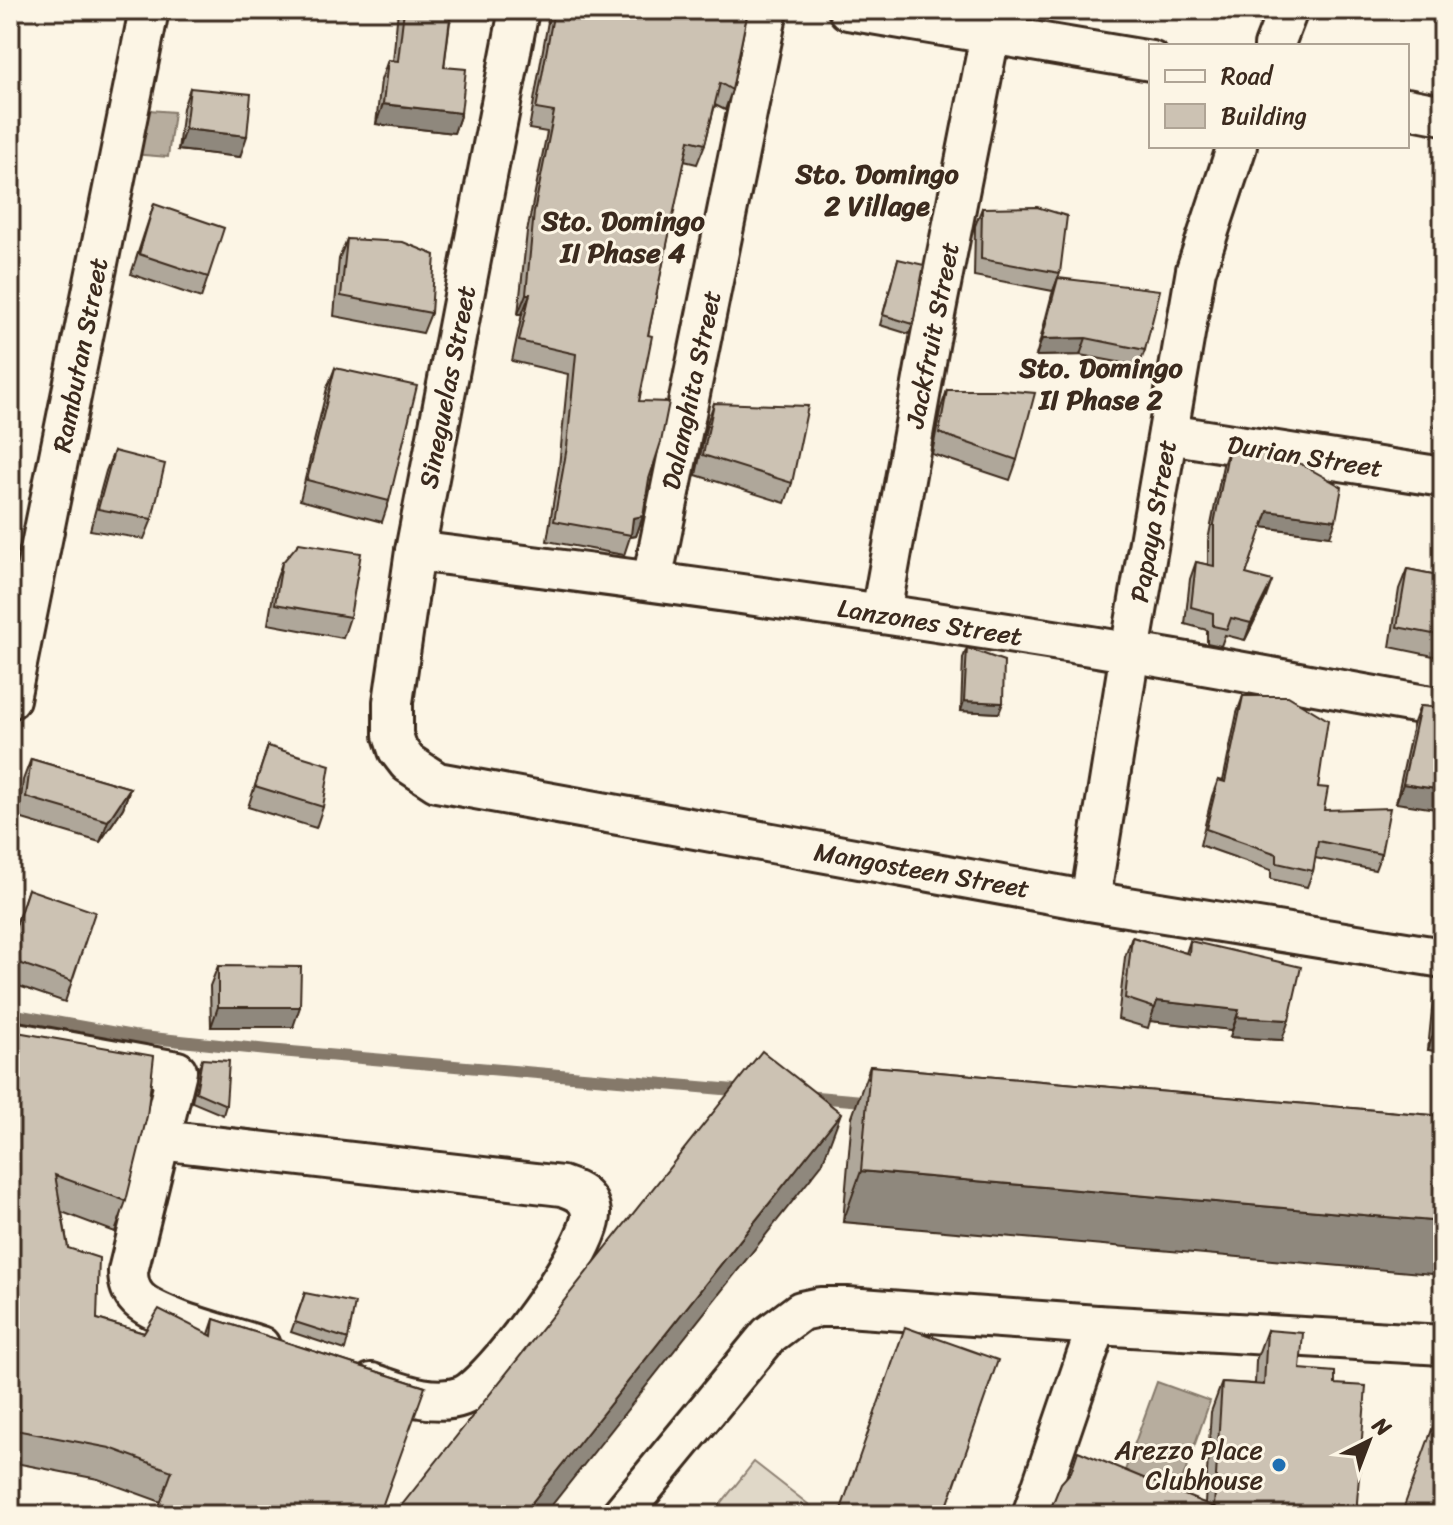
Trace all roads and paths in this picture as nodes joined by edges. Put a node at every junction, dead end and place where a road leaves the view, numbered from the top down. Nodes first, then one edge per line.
1 (149, 10) edge
2 (519, 10) edge
3 (768, 10) edge
4 (848, 10) edge
5 (1288, 10) edge
6 (992, 21) edge
7 (1275, 44) edge
8 (1149, 60) edge
9 (1409, 108) edge
10 (1443, 115) edge
11 (1236, 148) edge
12 (1168, 434) junction
13 (1443, 477) edge
14 (415, 551) junction
15 (652, 581) junction
16 (881, 613) junction
17 (1130, 652) junction
18 (10, 699) edge
19 (1443, 708) edge
20 (408, 763) joint
21 (1090, 901) junction
22 (1443, 958) edge
23 (10, 1041) edge
24 (160, 1140) junction
25 (1097, 1325) junction
26 (1443, 1345) edge
27 (289, 1355) edge
28 (347, 1374) edge
29 (621, 1515) edge
30 (1032, 1515) edge

1 - 18 street, Rambutan Street
2 - 14 street, Sineguelas Street
3 - 15 street, Dalanghita Street
4 - 6 street
5 - 7 street
6 - 8 street
6 - 16 street, Jackfruit Street
9 - 10 street
11 - 12 street, Papaya Street
12 - 13 street, Durian Street
12 - 17 street, Papaya Street
14 - 15 street, Lanzones Street
14 - 20 street, Sineguelas Street
15 - 16 street, Lanzones Street
16 - 17 street, Lanzones Street
17 - 19 street, Lanzones Street
17 - 21 street, Papaya Street
20 - 21 street, Mangosteen Street
21 - 22 street, Mangosteen Street
23 - 24 street
24 - 27 street
24 - 28 street
25 - 26 street
25 - 29 street
25 - 30 street

